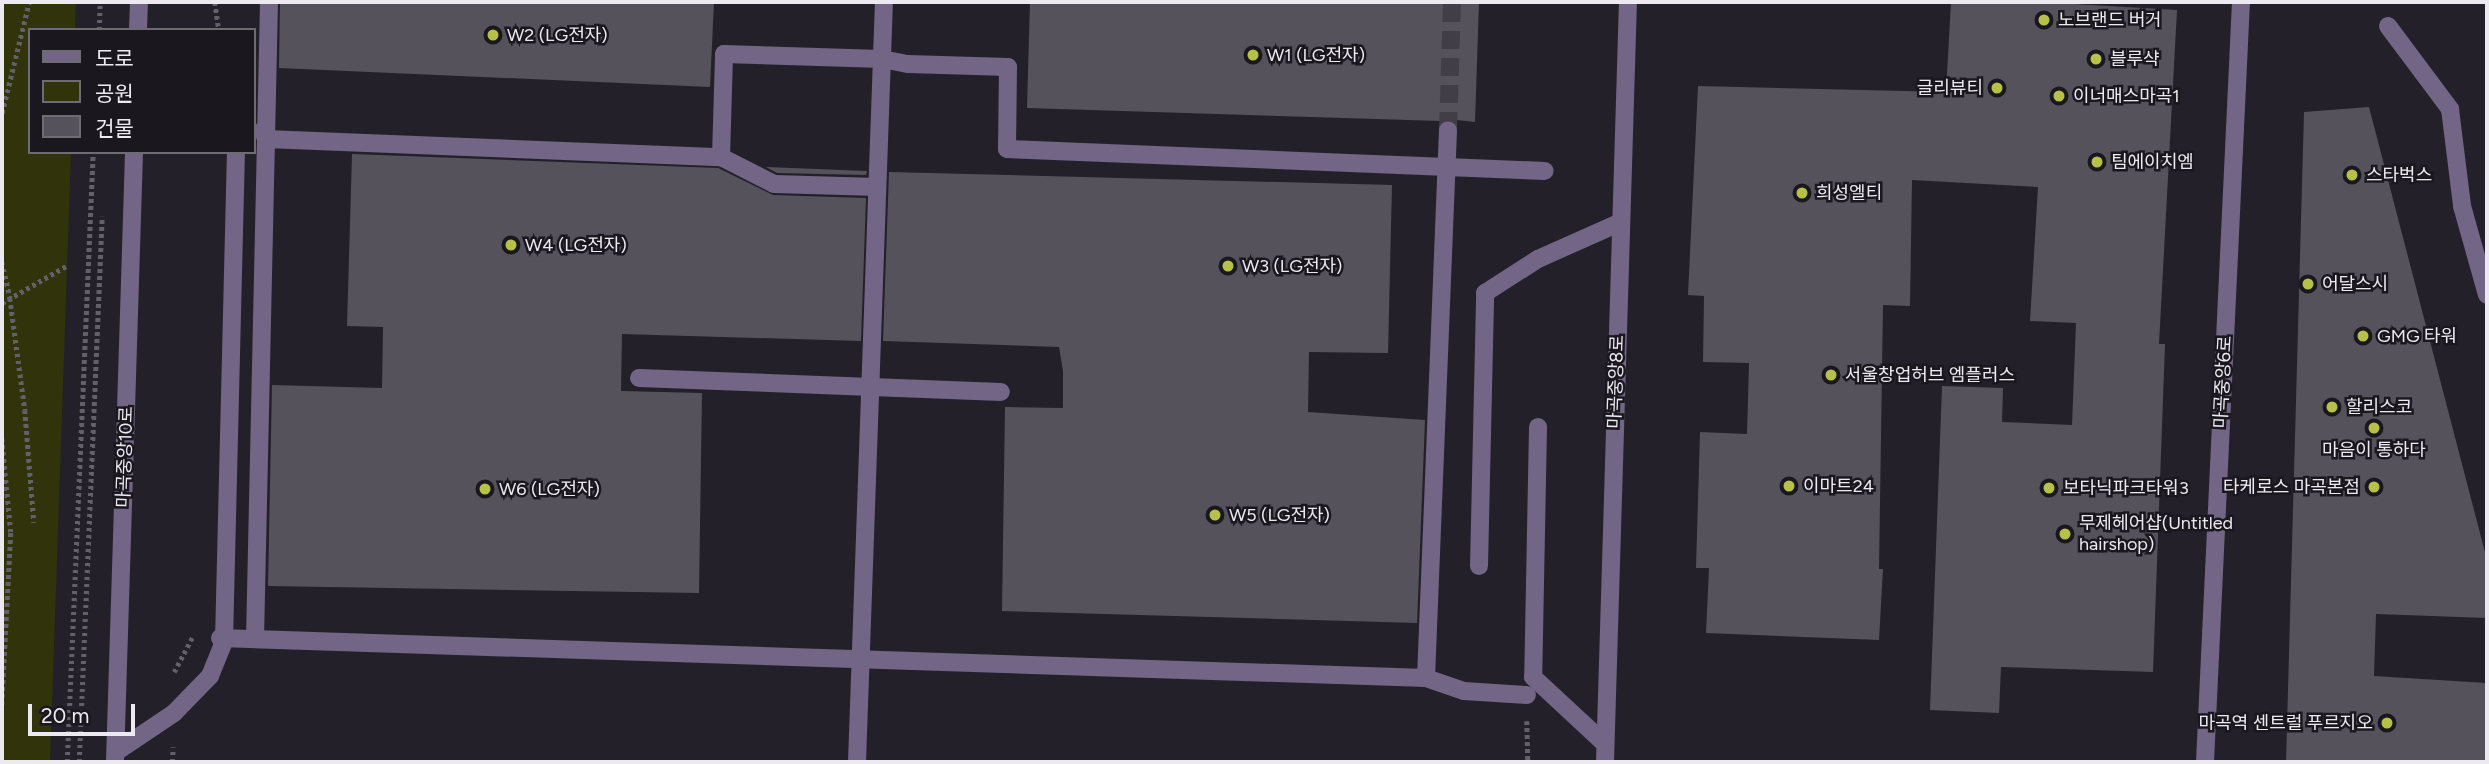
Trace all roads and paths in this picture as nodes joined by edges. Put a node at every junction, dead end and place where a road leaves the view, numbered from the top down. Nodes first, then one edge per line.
1 (29, 2) edge
2 (100, 2) edge
3 (139, 2) edge
4 (215, 2) edge
5 (270, 2) edge
6 (884, 2) edge
7 (1628, 2) edge
8 (2241, 2) edge
9 (2388, 26) dead end
10 (99, 28) edge
11 (138, 28) edge
12 (219, 28) edge
13 (882, 60) junction
14 (2, 113) edge
15 (1448, 130) tunnel mouth
16 (264, 134) junction
17 (93, 154) edge
18 (134, 154) edge
19 (236, 154) edge
20 (721, 157) junction
21 (1447, 167) junction
22 (1545, 171) dead end
23 (877, 187) junction
24 (102, 208) dead end
25 (1621, 222) junction
26 (2, 262) edge
27 (66, 266) dead end
28 (2487, 295) edge
29 (10, 298) junction
30 (2, 303) edge
31 (639, 378) dead end
32 (870, 388) junction
33 (1001, 392) dead end
34 (1538, 427) dead end
35 (2, 438) edge
36 (34, 523) dead end
37 (1479, 566) dead end
38 (222, 639) junction
39 (254, 639) junction
40 (859, 660) junction
41 (1426, 678) junction
42 (1527, 695) joint
43 (2, 705) edge
44 (1605, 753) edge
45 (116, 757) edge
46 (67, 762) edge
47 (79, 762) edge
48 (857, 762) edge
49 (1528, 762) edge
50 (2205, 762) edge

1 - 14 path
2 - 10 path
3 - 11 street
4 - 12 path
5 - 16 street
6 - 13 street
7 - 25 street, 마곡중앙8로
8 - 50 street, 마곡중앙6로
9 - 28 street
13 - 20 street
13 - 21 street
13 - 23 street
15 - 21 street
16 - 20 street
16 - 39 street
17 - 46 path
18 - 45 street, 마곡중앙10로
19 - 38 street
20 - 23 street
21 - 22 street
21 - 41 street
23 - 32 street
24 - 47 path
25 - 37 street
25 - 44 street, 마곡중앙8로
26 - 29 path
27 - 29 path
29 - 30 path
29 - 36 path
31 - 32 street
32 - 33 street
32 - 40 street
34 - 44 street
35 - 43 path
38 - 39 street
38 - 45 street
39 - 40 street
40 - 41 street
40 - 48 street
41 - 42 street
42 - 49 path

